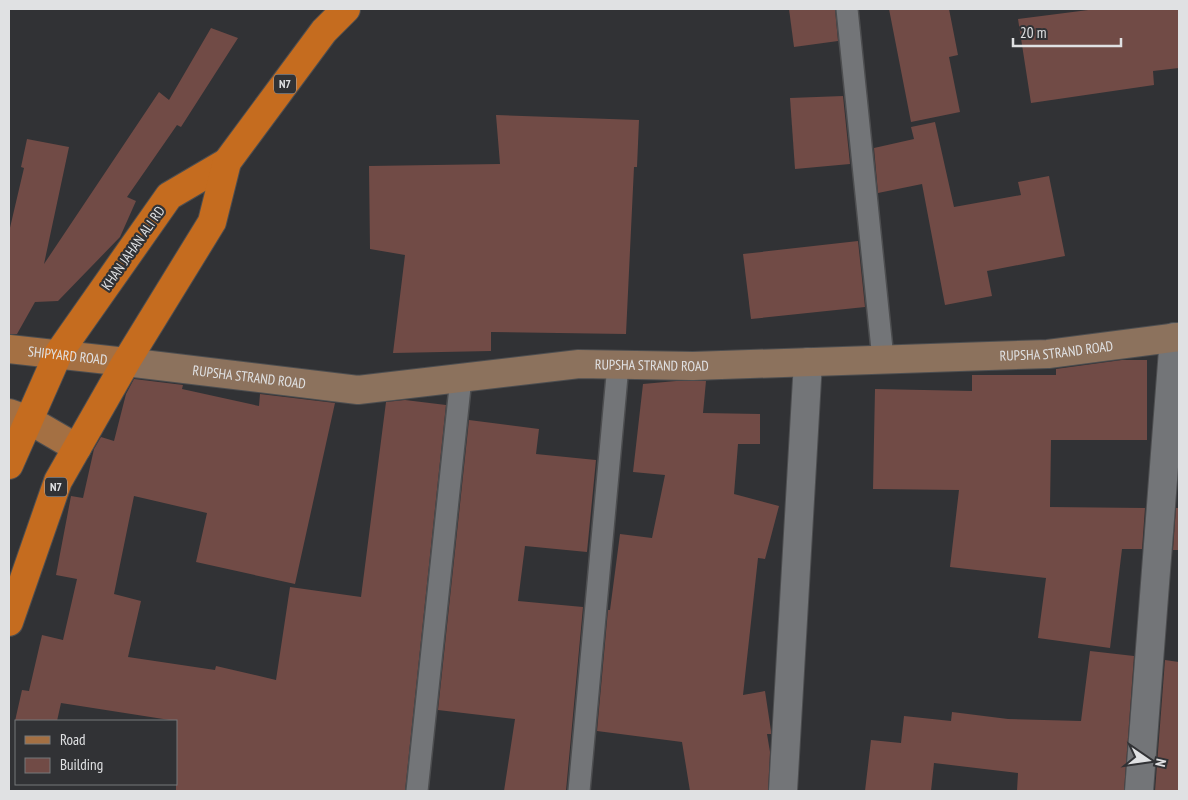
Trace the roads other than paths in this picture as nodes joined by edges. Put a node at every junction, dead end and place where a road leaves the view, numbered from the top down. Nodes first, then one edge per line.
1 (346, 9) edge
2 (847, 9) edge
3 (227, 162) junction
4 (1177, 337) edge
5 (9, 350) edge
6 (58, 354) junction
7 (884, 359) junction
8 (126, 362) junction
9 (808, 362) junction
10 (618, 365) junction
11 (461, 378) junction
12 (19, 416) edge
13 (77, 448) junction
14 (9, 465) edge
15 (9, 622) edge
16 (417, 791) edge
17 (579, 791) edge
18 (782, 791) edge
19 (1139, 791) edge

1 - 3 highway, KHAN JAHAN ALI RD / N7
2 - 7 lane
3 - 6 highway, KHAN JAHAN ALI RD / N7
3 - 8 highway, KHAN JAHAN ALI RD / N7
4 - 7 street, RUPSHA STRAND ROAD
4 - 19 street
5 - 6 main road, SHIPYARD ROAD
6 - 8 main road, SHIPYARD ROAD
6 - 12 highway, N7
7 - 9 street, RUPSHA STRAND ROAD
8 - 11 street, RUPSHA STRAND ROAD
8 - 13 highway, N7
9 - 10 street, RUPSHA STRAND ROAD
9 - 18 street
10 - 11 street, RUPSHA STRAND ROAD
10 - 17 lane
11 - 16 lane
12 - 13 main road
12 - 14 highway, N7
13 - 15 highway, N7

